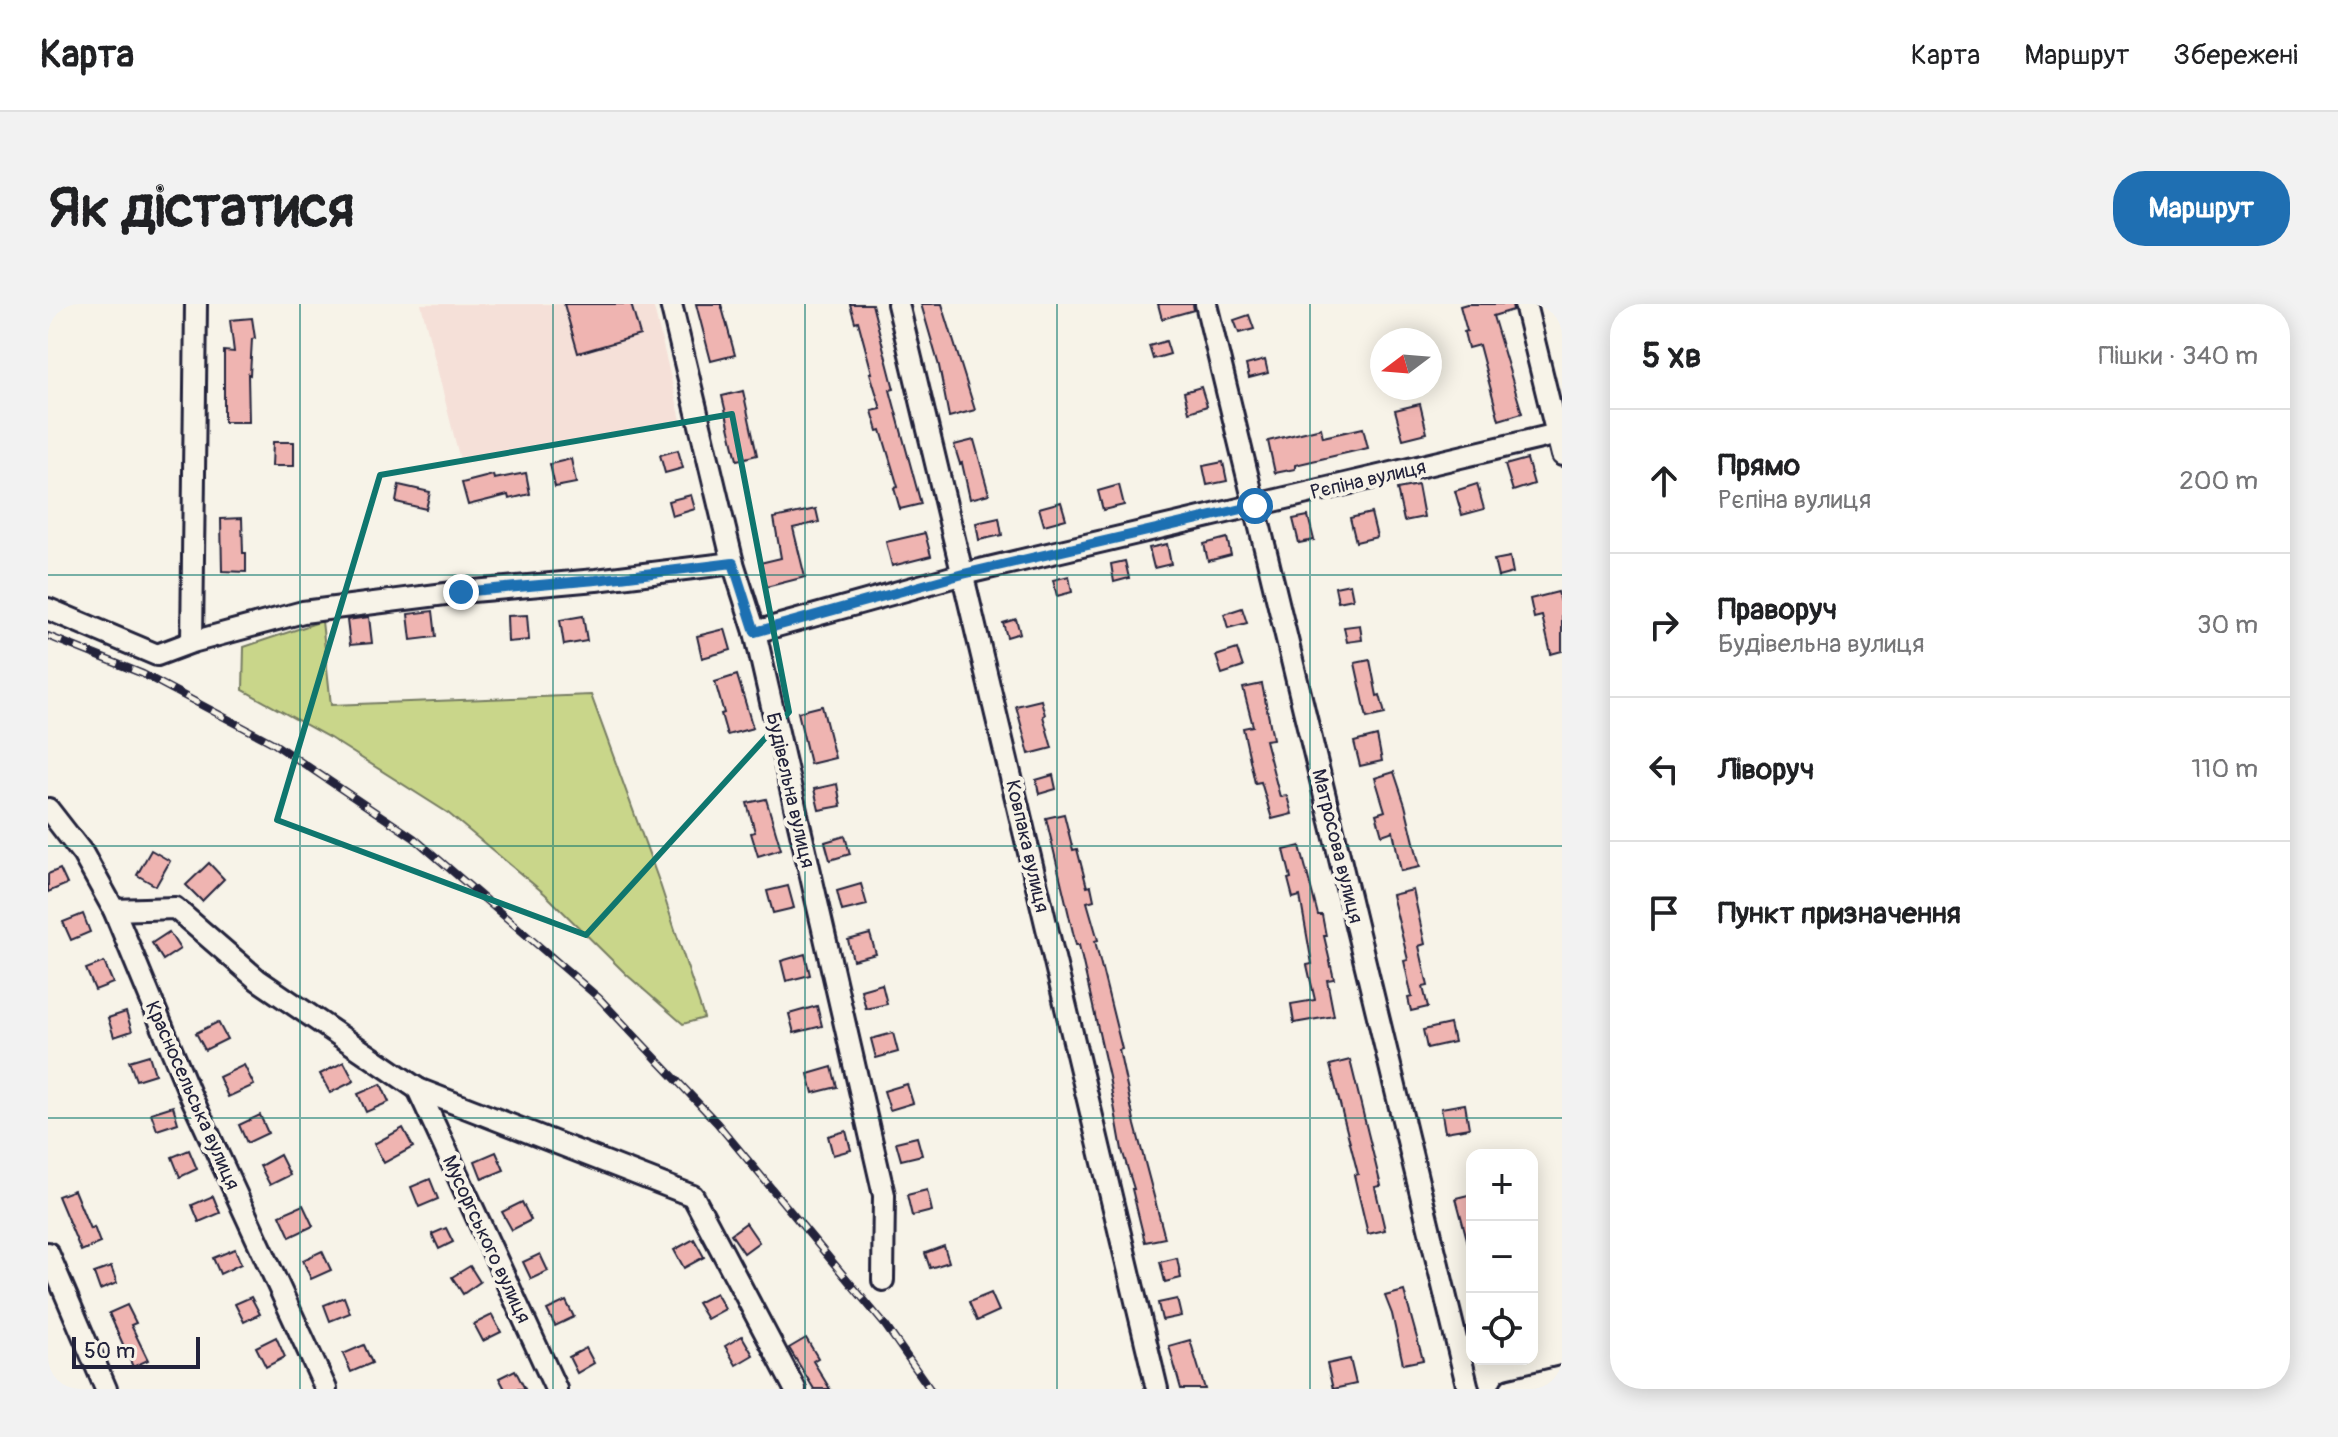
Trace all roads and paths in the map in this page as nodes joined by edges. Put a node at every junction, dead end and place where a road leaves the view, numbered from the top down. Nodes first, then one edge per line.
1 (196, 304) edge
2 (671, 304) edge
3 (898, 304) edge
4 (1206, 304) edge
5 (1525, 304) edge
6 (1560, 441) edge
7 (1255, 506) junction
8 (733, 563) junction
9 (963, 574) junction
10 (48, 609) edge
11 (755, 632) junction
12 (192, 642) junction
13 (48, 809) edge
14 (114, 910) junction
15 (418, 1089) junction
16 (48, 1253) edge
17 (883, 1280) dead end
18 (1562, 1377) edge
19 (106, 1389) edge
20 (326, 1389) edge
21 (556, 1389) edge
22 (795, 1389) edge
23 (1157, 1389) edge
24 (1468, 1389) edge
25 (1511, 1389) edge

1 - 12 street
2 - 8 street, Будівельна вулиця
3 - 9 street, Ковпака вулиця
4 - 7 street, Матросова вулиця
5 - 6 street
6 - 7 street, Рєпіна вулиця
7 - 9 street, Рєпіна вулиця
7 - 24 street, Матросова вулиця
8 - 11 street, Будівельна вулиця
8 - 12 street
9 - 11 street, Рєпіна вулиця
9 - 23 street, Ковпака вулиця
10 - 12 street
11 - 17 street, Будівельна вулиця
13 - 14 street, Красносельська вулиця
14 - 15 street
14 - 20 street, Красносельська вулиця
15 - 21 street, Мусоргського вулиця
15 - 22 street
16 - 19 street
18 - 25 street

